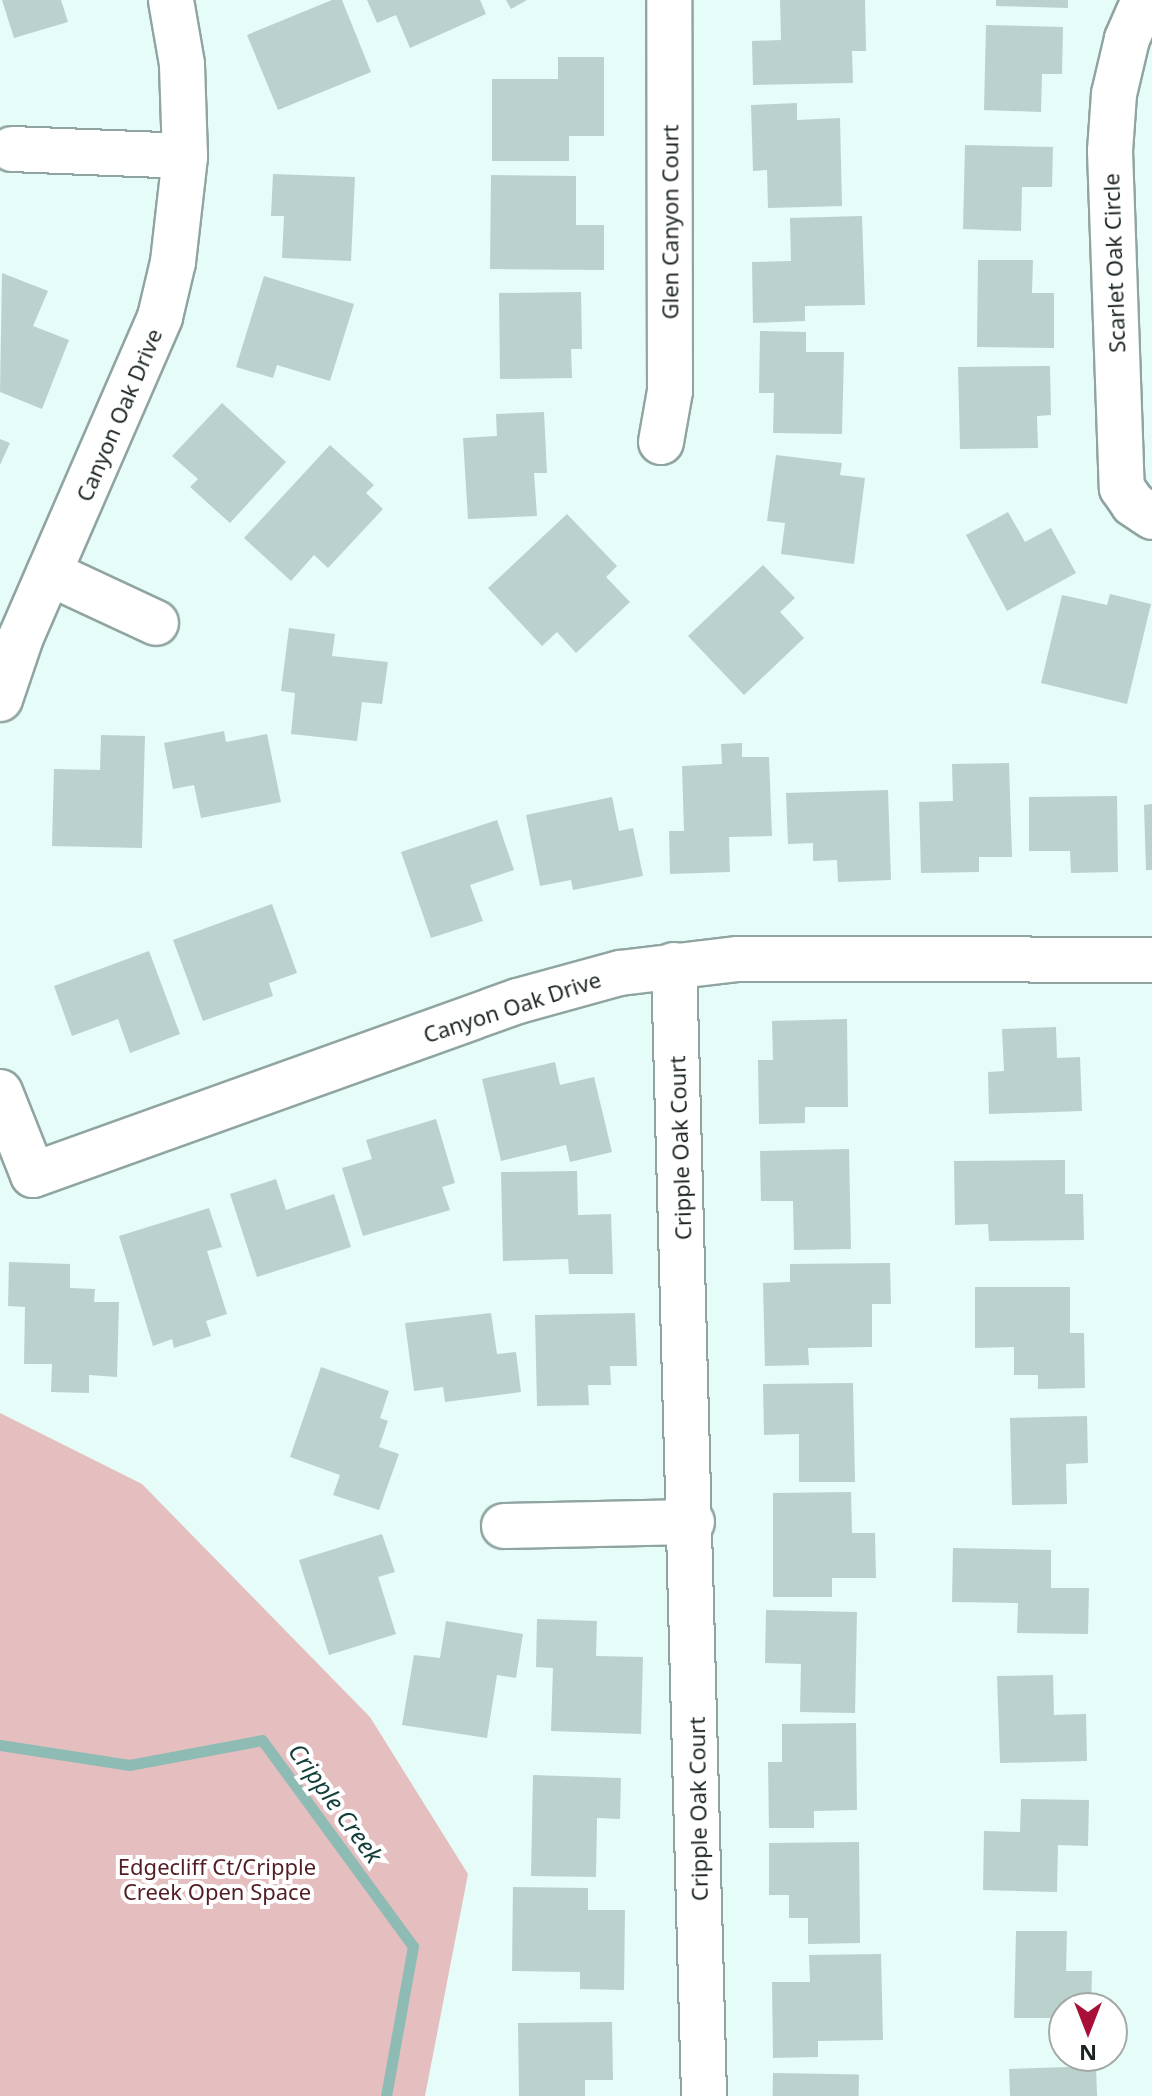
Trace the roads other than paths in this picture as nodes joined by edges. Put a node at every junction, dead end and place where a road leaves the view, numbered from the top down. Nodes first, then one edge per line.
1 (171, 0) edge
2 (669, 0) edge
3 (1144, 0) edge
4 (12, 149) dead end
5 (185, 156) junction
6 (661, 442) dead end
7 (1152, 517) edge
8 (49, 573) junction
9 (156, 623) dead end
10 (0, 699) edge
11 (1152, 960) edge
12 (674, 965) junction
13 (0, 1092) edge
14 (692, 1522) junction
15 (504, 1526) dead end
16 (704, 2096) edge

1 - 5 street, Canyon Oak Drive
2 - 6 street, Glen Canyon Court
3 - 7 street, Scarlet Oak Circle
4 - 5 street
5 - 8 street, Canyon Oak Drive
8 - 9 street
8 - 10 street, Canyon Oak Drive
11 - 12 street, Canyon Oak Drive
12 - 13 street, Canyon Oak Drive
12 - 14 street, Cripple Oak Court
14 - 15 street
14 - 16 street, Cripple Oak Court

